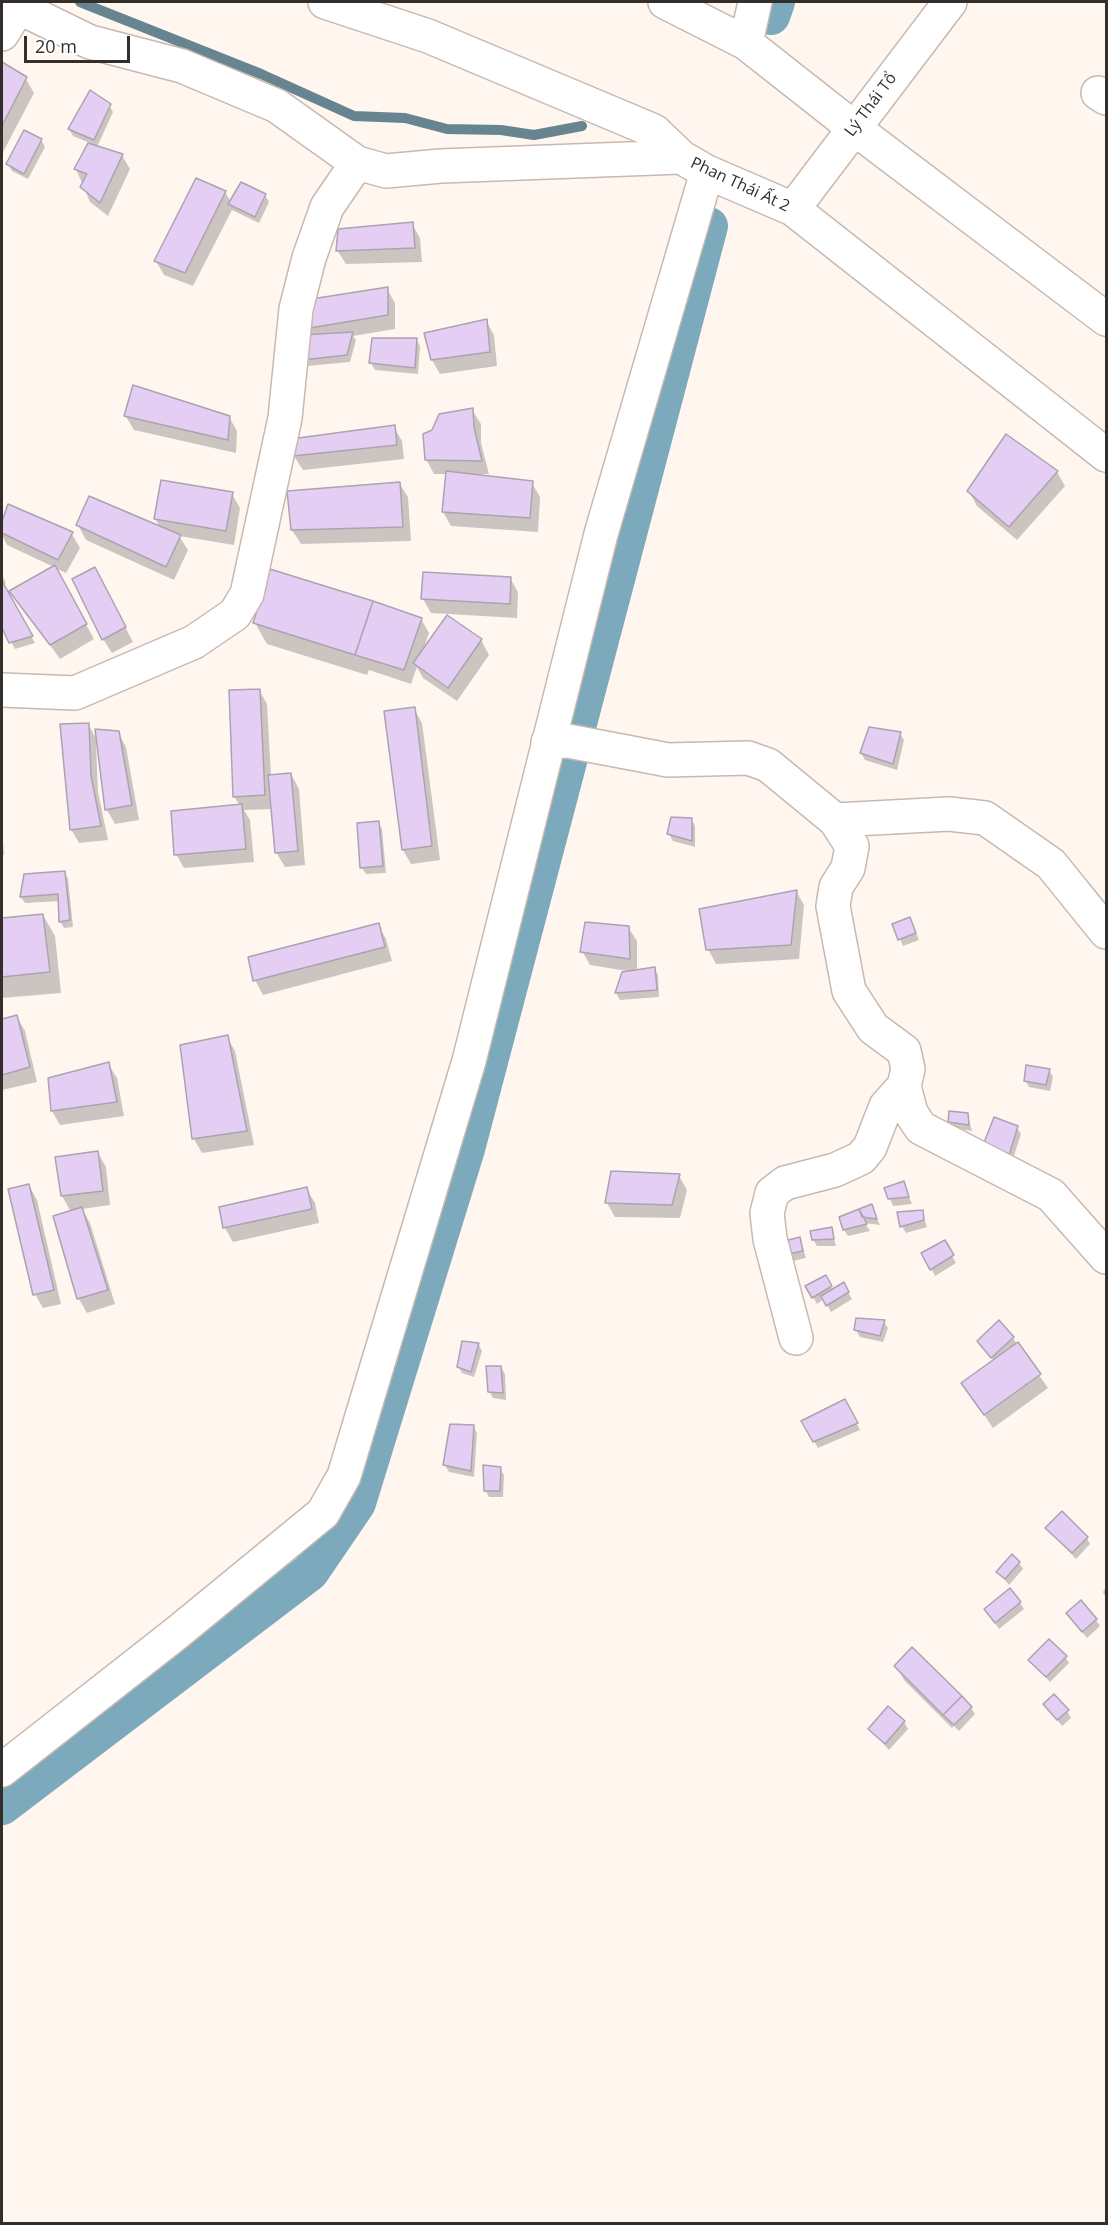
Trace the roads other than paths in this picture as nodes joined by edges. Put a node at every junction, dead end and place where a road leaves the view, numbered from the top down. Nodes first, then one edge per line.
1 (325, 2) edge
2 (665, 2) edge
3 (755, 2) edge
4 (950, 2) edge
5 (9, 14) edge
6 (746, 43) junction
7 (854, 128) junction
8 (357, 163) junction
9 (694, 165) junction
10 (793, 208) junction
11 (1107, 319) edge
12 (1107, 455) edge
13 (2, 690) edge
14 (558, 741) junction
15 (836, 820) junction
16 (1107, 932) edge
17 (904, 1086) junction
18 (1107, 1257) edge
19 (796, 1338) dead end
20 (2, 1770) edge

1 - 9 street, Phan Thái Ất 2
2 - 6 street
3 - 6 street
4 - 7 street, Lý Thái Tổ
5 - 8 street
6 - 7 street
7 - 10 street, Lý Thái Tổ
7 - 11 street
8 - 9 street
8 - 13 street
9 - 10 street, Phan Thái Ất 2
9 - 14 street
10 - 12 street, Phan Thái Ất 2
14 - 15 street
14 - 20 street
15 - 16 street
15 - 17 street
17 - 18 street
17 - 19 street

